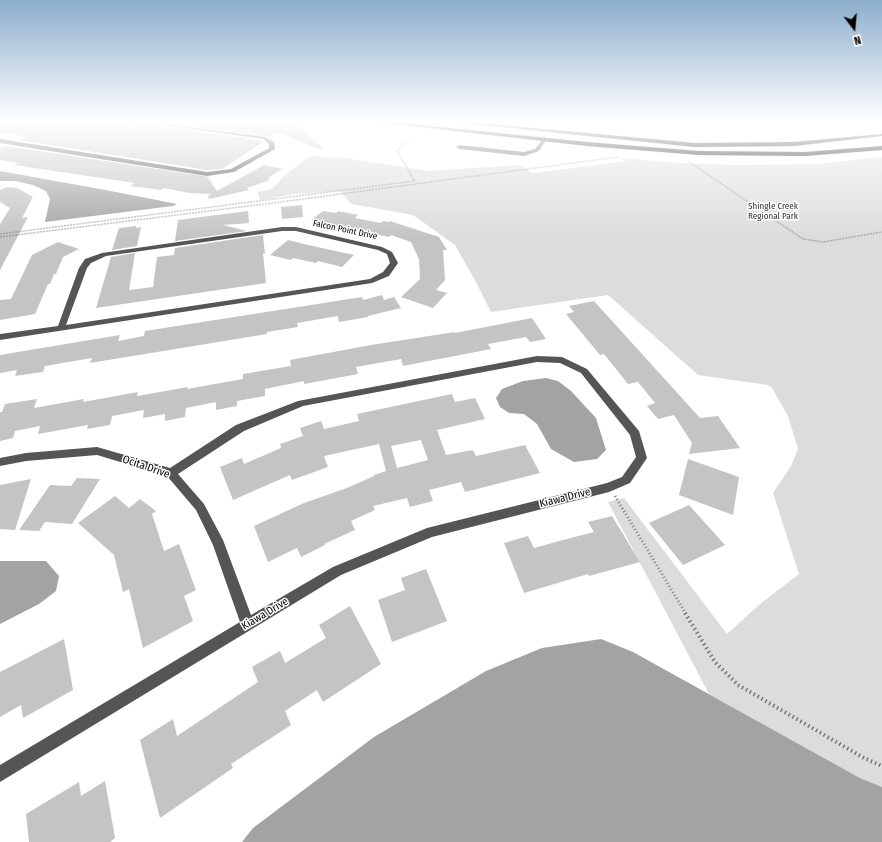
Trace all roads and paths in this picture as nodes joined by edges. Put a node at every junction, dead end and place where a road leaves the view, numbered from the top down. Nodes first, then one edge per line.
1 (115, 159) edge
2 (253, 159) edge
3 (402, 159) edge
4 (598, 159) edge
5 (688, 161) dead end
6 (415, 182) junction
7 (882, 232) edge
8 (0, 236) edge
9 (61, 328) junction
10 (0, 337) edge
11 (0, 462) edge
12 (171, 473) junction
13 (609, 486) junction
14 (248, 624) junction
15 (882, 766) edge
16 (0, 774) edge

1 - 2 street
3 - 6 path
4 - 6 path
5 - 7 path
6 - 8 path
6 - 8 path
9 - 9 street, Falcon Point Drive
9 - 10 street, Falcon Point Drive
11 - 12 street, Ocita Drive
12 - 13 street, Kiawa Drive
12 - 14 street, Ocita Drive
13 - 14 street, Kiawa Drive
13 - 15 path
14 - 16 street, Kiawa Drive

